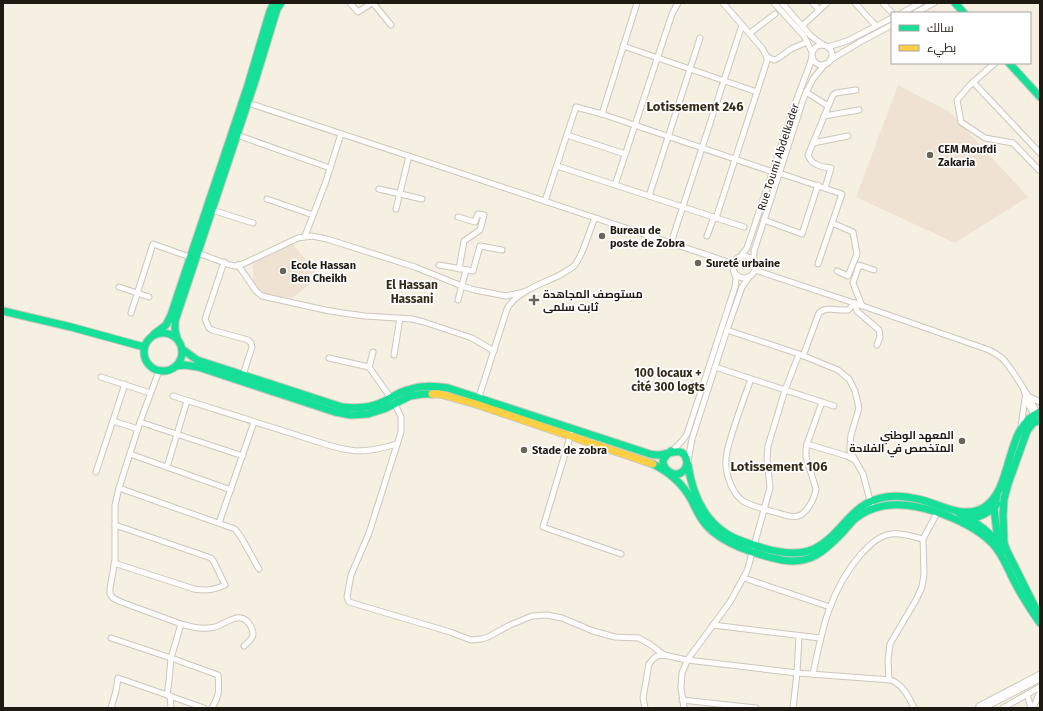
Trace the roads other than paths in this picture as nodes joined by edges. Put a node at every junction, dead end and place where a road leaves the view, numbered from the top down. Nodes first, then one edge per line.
1 (274, 3) edge
2 (281, 3) edge
3 (350, 3) edge
4 (372, 3) edge
5 (637, 3) edge
6 (678, 3) edge
7 (723, 3) edge
8 (774, 3) edge
9 (782, 3) edge
10 (813, 3) edge
11 (827, 3) edge
12 (855, 3) edge
13 (883, 3) edge
14 (920, 3) edge
15 (934, 3) edge
16 (955, 3) edge
17 (819, 10) junction
18 (891, 12) edge
19 (904, 12) edge
20 (917, 12) edge
21 (963, 12) edge
22 (775, 14) dead end
23 (891, 18) edge
24 (391, 25) dead end
25 (742, 25) junction
26 (802, 26) junction
27 (876, 26) junction
28 (891, 26) edge
29 (750, 33) junction
30 (700, 38) dead end
31 (807, 42) junction
32 (623, 46) junction
33 (826, 46) junction
34 (812, 54) junction
35 (767, 57) junction
36 (657, 58) junction
37 (830, 60) junction
38 (825, 64) junction
39 (994, 64) edge
40 (1010, 64) edge
41 (690, 69) junction
42 (724, 80) junction
43 (974, 82) junction
44 (856, 90) dead end
45 (757, 92) junction
46 (806, 92) junction
47 (1040, 98) edge
48 (248, 103) junction
49 (828, 106) junction
50 (859, 110) dead end
51 (602, 114) junction
52 (824, 116) junction
53 (634, 125) junction
54 (341, 134) junction
55 (567, 135) junction
56 (237, 136) junction
57 (668, 136) junction
58 (848, 136) dead end
59 (813, 142) junction
60 (702, 148) junction
61 (1040, 153) edge
62 (625, 154) junction
63 (409, 156) junction
64 (735, 159) junction
65 (557, 166) junction
66 (330, 168) junction
67 (1040, 169) edge
68 (773, 172) junction
69 (779, 173) junction
70 (615, 185) junction
71 (818, 186) junction
72 (825, 188) junction
73 (379, 189) dead end
74 (400, 194) junction
75 (649, 196) junction
76 (267, 199) dead end
77 (422, 199) dead end
78 (545, 201) junction
79 (683, 207) junction
80 (396, 209) dead end
81 (212, 210) junction
82 (313, 215) junction
83 (458, 217) dead end
84 (594, 218) junction
85 (715, 218) junction
86 (764, 220) junction
87 (253, 223) dead end
88 (832, 223) junction
89 (744, 227) dead end
90 (305, 236) junction
91 (707, 236) dead end
92 (671, 243) junction
93 (502, 250) dead end
94 (194, 253) junction
95 (740, 257) junction
96 (224, 262) junction
97 (754, 262) junction
98 (734, 264) junction
99 (818, 264) dead end
100 (238, 265) junction
101 (439, 265) dead end
102 (459, 268) junction
103 (466, 270) junction
104 (755, 270) junction
105 (874, 270) dead end
106 (837, 271) dead end
107 (734, 272) junction
108 (749, 277) junction
109 (462, 286) junction
110 (119, 287) dead end
111 (524, 292) junction
112 (138, 293) junction
113 (502, 296) junction
114 (149, 297) dead end
115 (458, 300) dead end
116 (855, 303) junction
117 (862, 306) junction
118 (507, 309) junction
119 (3, 311) edge
120 (131, 313) dead end
121 (400, 318) junction
122 (728, 330) junction
123 (154, 334) junction
124 (177, 338) junction
125 (877, 345) dead end
126 (144, 347) junction
127 (182, 349) junction
128 (494, 351) junction
129 (372, 352) dead end
130 (394, 355) dead end
131 (801, 355) junction
132 (329, 358) dead end
133 (176, 366) junction
134 (368, 367) junction
135 (715, 367) junction
136 (159, 371) junction
137 (244, 375) junction
138 (101, 377) dead end
139 (751, 379) junction
140 (125, 384) junction
141 (786, 390) junction
142 (150, 393) junction
143 (173, 396) dead end
144 (1027, 396) junction
145 (187, 401) junction
146 (393, 401) junction
147 (478, 401) junction
148 (822, 402) junction
149 (1040, 402) edge
150 (834, 406) dead end
151 (1037, 417) edge
152 (113, 421) junction
153 (140, 422) junction
154 (254, 422) junction
155 (1021, 428) junction
156 (138, 429) junction
157 (572, 432) junction
158 (177, 434) junction
159 (397, 444) junction
160 (807, 444) junction
161 (671, 451) junction
162 (130, 454) junction
163 (242, 456) junction
164 (855, 460) junction
165 (687, 464) junction
166 (167, 467) junction
167 (96, 472) dead end
168 (668, 472) junction
169 (119, 488) junction
170 (231, 490) junction
171 (999, 490) junction
172 (1006, 493) junction
173 (872, 505) junction
174 (994, 508) junction
175 (939, 509) junction
176 (765, 510) junction
177 (954, 515) junction
178 (972, 519) junction
179 (219, 523) junction
180 (115, 525) junction
181 (923, 539) junction
182 (998, 540) junction
183 (754, 548) junction
184 (1004, 553) junction
185 (621, 554) dead end
186 (114, 562) junction
187 (258, 569) dead end
188 (744, 578) junction
189 (830, 607) junction
190 (1040, 613) edge
191 (1040, 623) edge
192 (181, 624) junction
193 (713, 625) junction
194 (799, 636) junction
195 (111, 638) dead end
196 (820, 638) junction
197 (244, 646) dead end
198 (664, 655) junction
199 (171, 658) junction
200 (687, 660) junction
201 (797, 673) junction
202 (813, 674) junction
203 (1040, 674) edge
204 (1040, 679) edge
205 (889, 680) junction
206 (1040, 687) edge
207 (1040, 692) edge
208 (1027, 694) junction
209 (169, 695) junction
210 (682, 700) junction
211 (997, 701) junction
212 (111, 708) edge
213 (171, 708) edge
214 (204, 708) edge
215 (212, 708) edge
216 (645, 708) edge
217 (684, 708) edge
218 (756, 708) edge
219 (793, 708) edge
220 (914, 708) edge
221 (980, 708) edge
222 (984, 708) edge
223 (997, 708) edge
224 (1003, 708) edge
225 (1032, 708) edge

1 - 94 street
2 - 48 street
3 - 4 street
4 - 24 street
5 - 32 street
6 - 36 street
7 - 25 street
8 - 31 street
9 - 26 street
10 - 17 street
11 - 17 street
12 - 27 street
13 - 18 street
14 - 19 street
15 - 20 street
16 - 21 street
17 - 26 street
22 - 29 street
23 - 27 street
25 - 29 street
25 - 42 street
26 - 33 street
27 - 33 street
28 - 37 street
29 - 35 street
30 - 41 street
31 - 34 street
31 - 35 street
32 - 36 street
32 - 51 street
33 - 34 street
33 - 37 street
34 - 38 street
34 - 68 street, Rue Toumi Abdelkader
35 - 45 street
36 - 41 street
36 - 53 street
37 - 38 street
38 - 46 street, Rue Toumi Abdelkader
39 - 43 street
40 - 47 street
41 - 42 street
41 - 57 street
42 - 45 street
42 - 60 street
43 - 61 street
43 - 67 street
44 - 49 street
45 - 64 street
46 - 49 street
46 - 69 street, Rue Toumi Abdelkader
48 - 54 street
48 - 56 street
49 - 52 street
50 - 52 street
51 - 53 street
51 - 55 street
52 - 59 street
53 - 57 street
53 - 62 street
54 - 63 street
54 - 66 street
55 - 62 street
55 - 65 street
56 - 66 street
56 - 81 street
57 - 60 street
57 - 75 street
58 - 59 street
59 - 72 street
60 - 64 street
60 - 79 street
62 - 70 street
63 - 74 street
63 - 78 street
64 - 68 street
64 - 85 street
65 - 70 street
65 - 78 street
66 - 82 street
68 - 95 street, Rue Toumi Abdelkader
69 - 71 street
69 - 86 street, Rue Toumi Abdelkader
70 - 75 street
71 - 72 street
71 - 86 street
72 - 88 street
73 - 74 street
74 - 77 street
74 - 80 street
75 - 79 street
76 - 82 street
78 - 84 street
79 - 85 street
79 - 92 street
81 - 87 street
81 - 94 street
82 - 90 street
83 - 102 street
84 - 92 street
84 - 111 street
85 - 89 street
85 - 91 street
86 - 97 street, Rue Toumi Abdelkader
88 - 99 street
88 - 106 street
90 - 100 street
90 - 109 street
92 - 98 street
93 - 103 street
94 - 96 street
94 - 112 street
94 - 123 street
94 - 124 street
95 - 97 street
95 - 98 street
96 - 100 street
96 - 137 street
97 - 104 street
98 - 107 street
100 - 121 street
101 - 102 street
102 - 103 street
103 - 109 street
104 - 108 street
104 - 116 street
105 - 117 street
107 - 108 street
107 - 161 street
108 - 122 street
109 - 113 street
109 - 115 street
110 - 112 street
111 - 113 street
111 - 118 street
112 - 114 street
112 - 120 street
113 - 118 street
116 - 117 street
116 - 125 street
116 - 131 street
117 - 144 street
118 - 128 street
119 - 126 street
121 - 128 street
121 - 130 street
122 - 131 street
122 - 135 street
123 - 124 street
123 - 126 street
124 - 127 street
126 - 136 street
127 - 133 street
127 - 137 street
128 - 147 street
129 - 134 street
131 - 141 street
131 - 164 street
132 - 134 street
133 - 136 street
133 - 146 street
134 - 146 street
135 - 139 street
135 - 165 street
136 - 142 street
137 - 146 street
138 - 140 street
139 - 141 street
139 - 176 street
140 - 142 street
140 - 152 street
141 - 148 street
141 - 176 street
142 - 153 street
143 - 145 street
144 - 149 street
144 - 151 street
144 - 155 street
145 - 154 street
145 - 158 street
146 - 147 street
146 - 159 street
147 - 157 street
148 - 150 street
148 - 160 street
151 - 155 street
151 - 172 street
152 - 156 street
152 - 167 street
153 - 156 street
153 - 158 street
154 - 159 street
154 - 163 street
155 - 171 street
156 - 162 street
157 - 161 street
157 - 168 street
157 - 185 street
158 - 163 street
158 - 166 street
159 - 198 street
160 - 164 street
160 - 176 street
161 - 165 street
161 - 168 street
162 - 166 street
162 - 169 street
163 - 170 street
164 - 173 street
165 - 168 street
165 - 183 street
166 - 170 street
168 - 183 street
169 - 179 street
169 - 180 street
170 - 179 street
171 - 174 street
171 - 177 street
172 - 174 street
172 - 184 street
173 - 175 street
173 - 183 street
174 - 178 street
174 - 182 street
175 - 177 street
175 - 181 street
176 - 183 street
177 - 178 street
177 - 184 street
178 - 182 street
179 - 187 street
180 - 186 street
180 - 186 street
181 - 189 street
181 - 205 street
182 - 184 street
183 - 188 street
184 - 190 street
184 - 191 street
186 - 192 street
188 - 189 street
188 - 193 street
189 - 196 street
192 - 197 street
192 - 199 street
193 - 194 street
193 - 200 street
194 - 196 street
194 - 201 street
195 - 199 street
196 - 202 street
198 - 200 street
198 - 216 street
199 - 209 street
199 - 215 street
200 - 201 street
200 - 210 street
201 - 202 street
201 - 219 street
202 - 205 street
203 - 221 street
204 - 211 street
205 - 220 street
206 - 208 street
207 - 225 street
208 - 224 street
208 - 225 street
209 - 212 street
209 - 213 street
209 - 214 street
210 - 217 street
210 - 218 street
211 - 222 street
211 - 223 street

